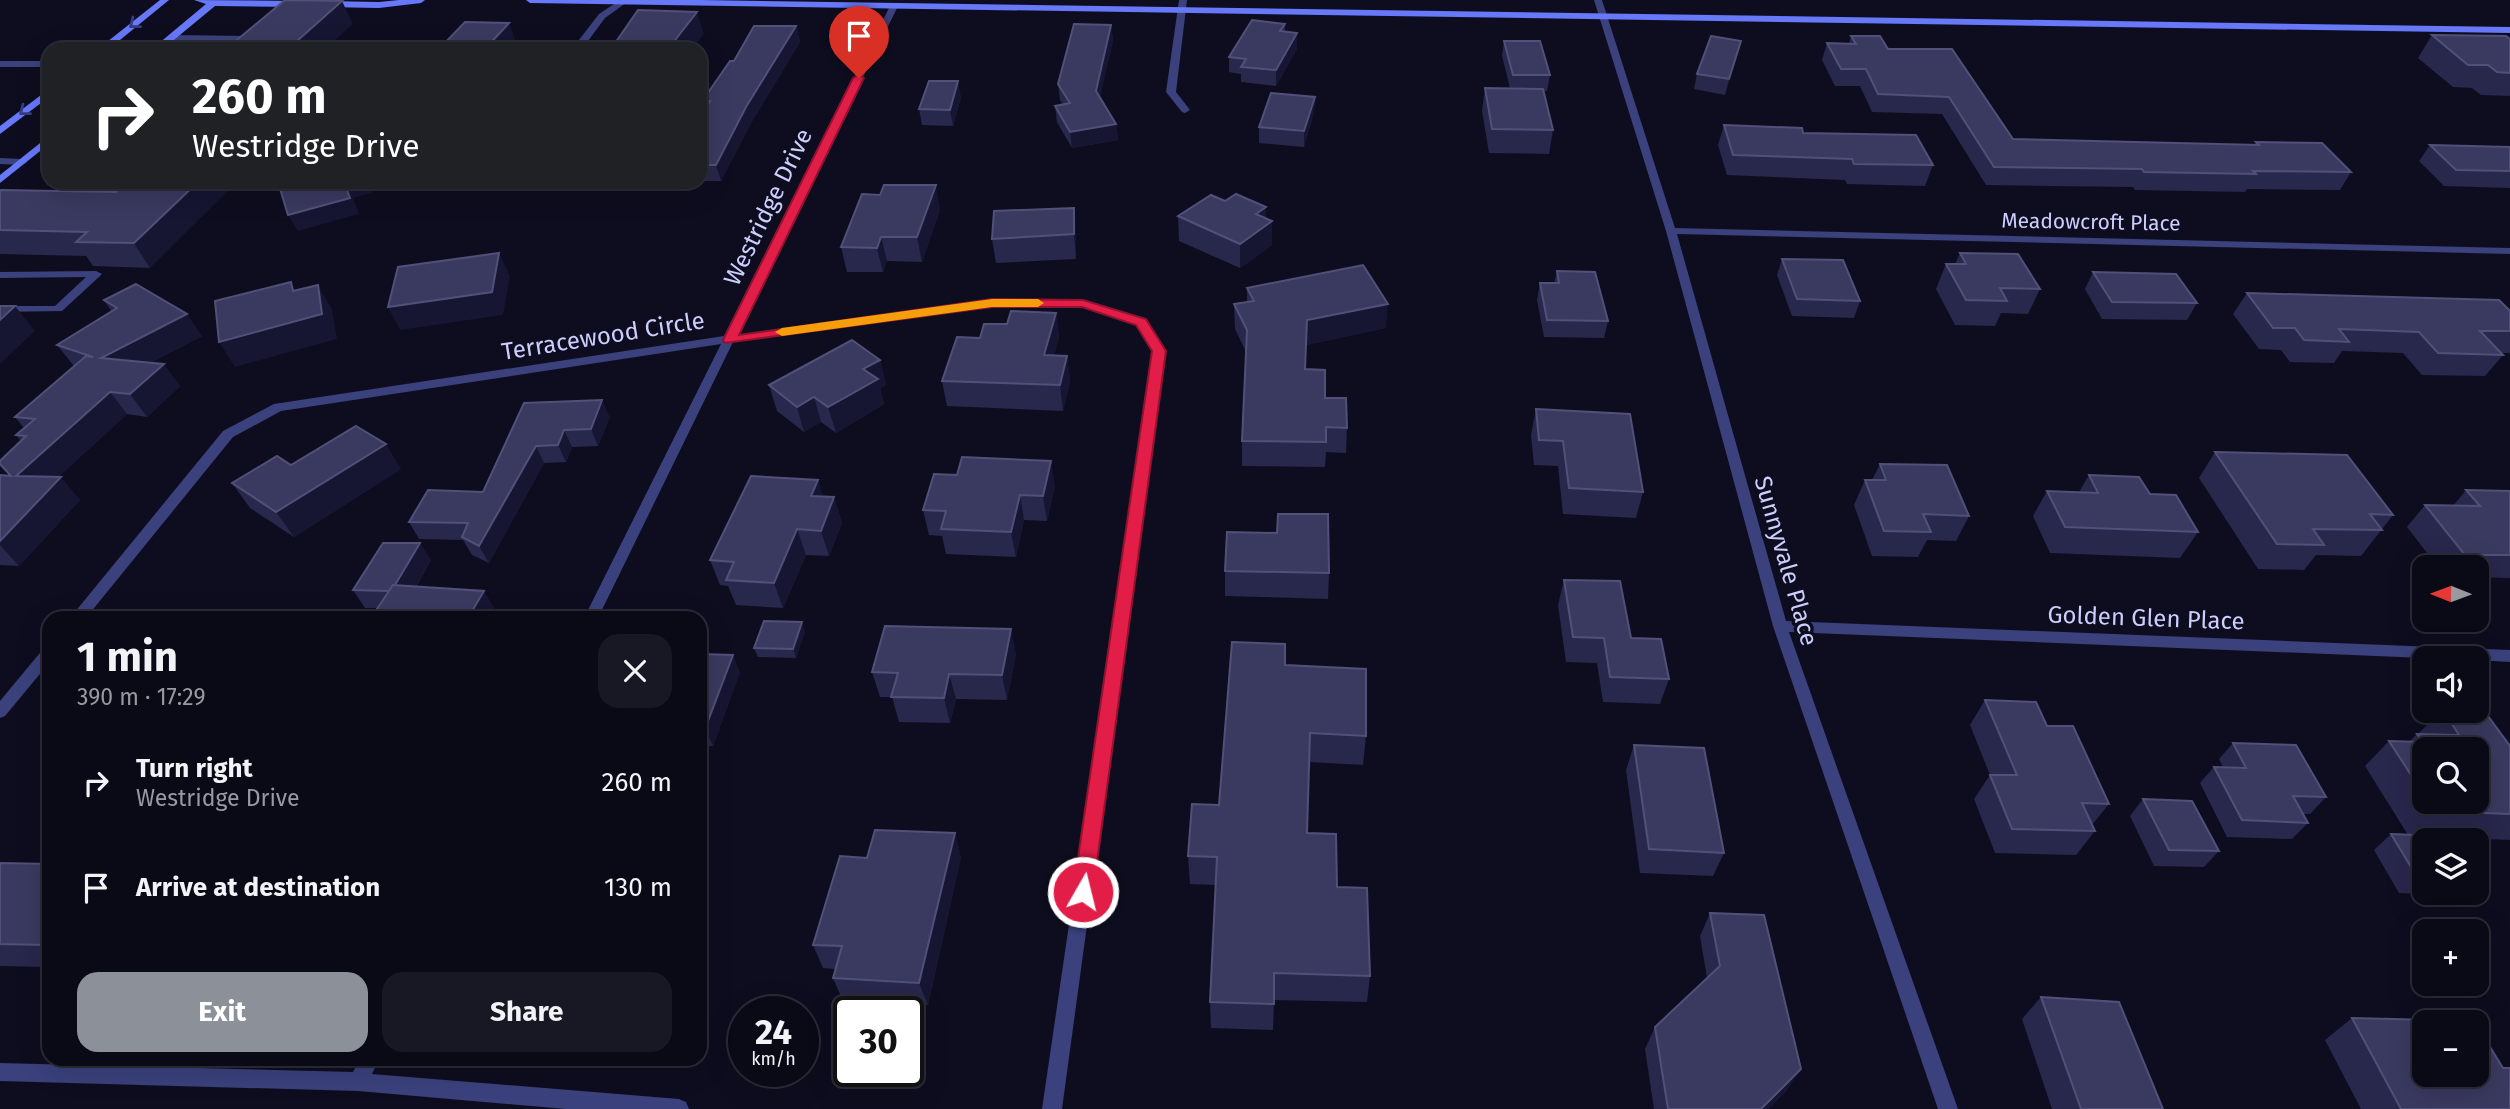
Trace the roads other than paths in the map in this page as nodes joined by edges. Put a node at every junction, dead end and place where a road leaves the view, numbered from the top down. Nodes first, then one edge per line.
1 (165, 0) edge
2 (198, 0) edge
3 (421, 0) edge
4 (530, 0) edge
5 (1183, 0) edge
6 (1598, 0) edge
7 (625, 1) edge
8 (214, 2) edge
9 (287, 4) junction
10 (894, 6) junction
11 (1181, 12) junction
12 (277, 13) edge
13 (1604, 18) junction
14 (258, 30) edge
15 (2510, 30) edge
16 (171, 37) junction
17 (248, 39) junction
18 (112, 42) edge
19 (165, 42) edge
20 (244, 42) edge
21 (582, 42) edge
22 (0, 64) edge
23 (42, 64) edge
24 (42, 98) edge
25 (1185, 110) dead end
26 (0, 131) edge
27 (42, 145) edge
28 (0, 161) edge
29 (22, 162) junction
30 (0, 180) edge
31 (117, 189) edge
32 (83, 194) edge
33 (1671, 231) junction
34 (2510, 251) edge
35 (0, 275) edge
36 (0, 309) edge
37 (730, 340) junction
38 (83, 611) edge
39 (594, 611) edge
40 (1780, 626) junction
41 (2510, 656) edge
42 (42, 661) edge
43 (0, 712) edge
44 (366, 1066) edge
45 (0, 1072) edge
46 (358, 1082) junction
47 (679, 1109) edge
48 (1052, 1109) edge
49 (1948, 1109) edge

1 -> 18 street
2 - 8 street
3 - 9 street
4 - 7 street
5 - 11 street
6 - 13 street, Sunnyvale Place
7 - 10 street
7 - 21 street
8 - 9 street
8 - 16 street
9 - 12 street
10 - 11 street
10 - 37 street, Westridge Drive
11 - 13 street
11 - 25 street
13 - 15 street
13 - 33 street, Sunnyvale Place
14 - 17 street
16 - 17 street
16 - 19 street
17 - 20 street
22 - 23 street
24 -> 26 street
27 - 29 street
28 - 29 street
29 - 30 street
31 - 32 street
33 - 34 street, Meadowcroft Place
33 - 40 street, Sunnyvale Place
35 - 36 street
37 - 38 street, Terracewood Circle
37 - 39 street, Westridge Drive
37 - 48 street, Terracewood Circle
40 - 41 street, Golden Glen Place
40 - 49 street, Sunnyvale Place
42 - 43 street
44 - 46 street
45 - 46 street
46 - 47 street

